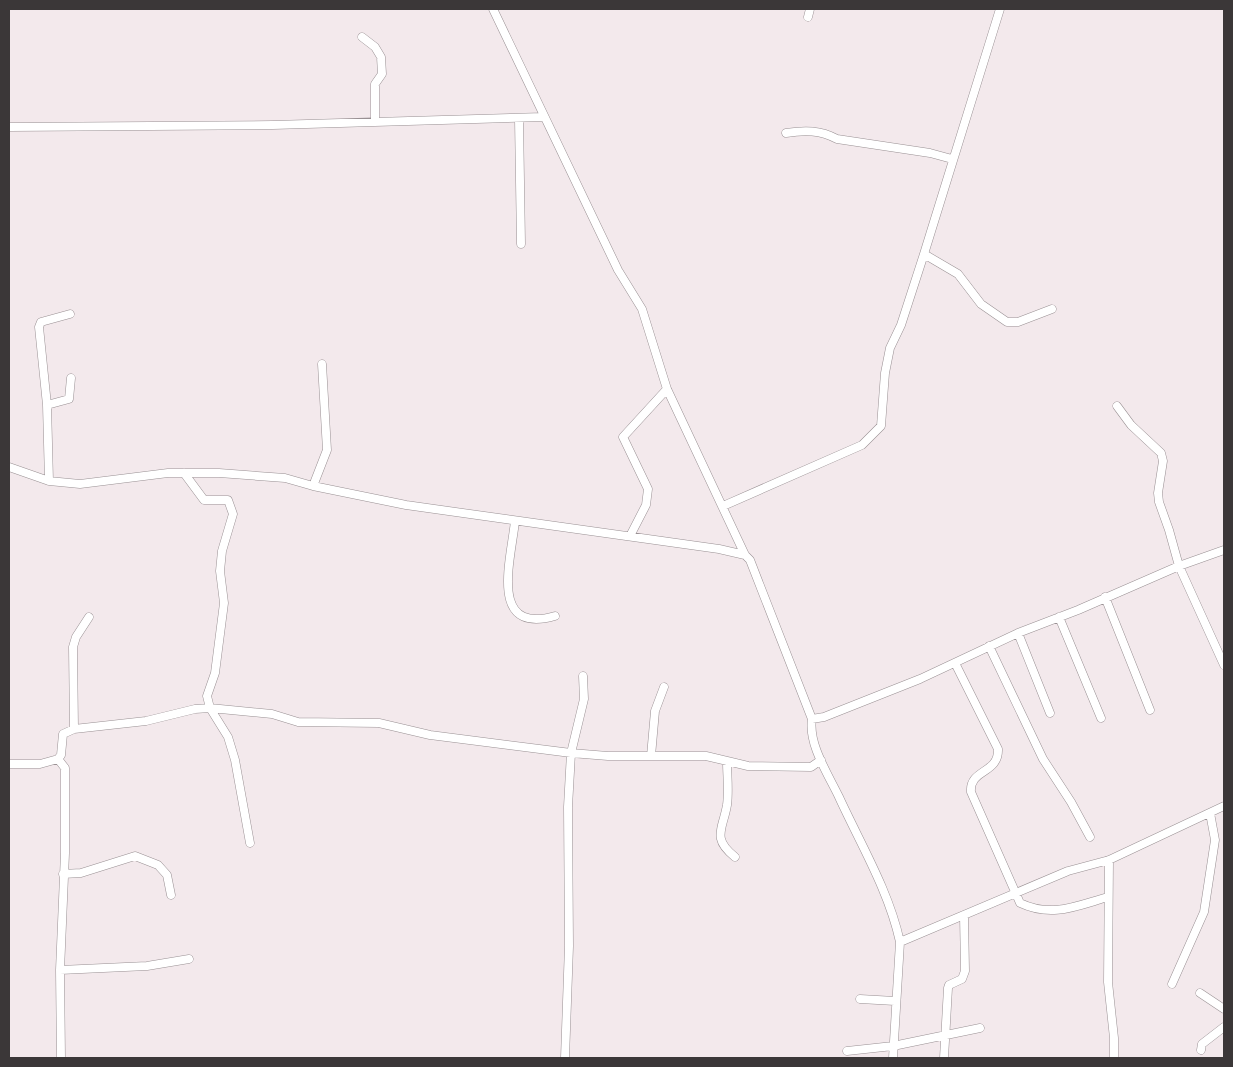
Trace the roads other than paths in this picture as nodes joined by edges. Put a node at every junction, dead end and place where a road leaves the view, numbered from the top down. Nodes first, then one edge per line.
1 (492, 9) edge
2 (810, 9) edge
3 (1000, 9) edge
4 (808, 17) dead end
5 (362, 37) dead end
6 (543, 117) junction
7 (519, 119) junction
8 (375, 122) junction
9 (9, 127) edge
10 (786, 133) dead end
11 (952, 159) junction
12 (521, 244) dead end
13 (924, 254) junction
14 (1052, 309) dead end
15 (70, 314) dead end
16 (322, 364) dead end
17 (71, 378) dead end
18 (668, 389) junction
19 (47, 405) junction
20 (1116, 406) dead end
21 (9, 467) edge
22 (184, 473) junction
23 (49, 481) junction
24 (313, 486) junction
25 (723, 506) junction
26 (515, 521) junction
27 (630, 536) junction
28 (1224, 550) edge
29 (745, 555) junction
30 (1179, 566) junction
31 (1105, 597) junction
32 (89, 616) dead end
33 (555, 616) dead end
34 (1059, 618) junction
35 (1018, 633) junction
36 (988, 646) junction
37 (955, 662) junction
38 (1224, 665) edge
39 (582, 676) dead end
40 (664, 687) dead end
41 (210, 708) junction
42 (1150, 710) dead end
43 (1050, 713) dead end
44 (812, 718) junction
45 (1101, 718) dead end
46 (74, 729) junction
47 (571, 753) junction
48 (651, 756) junction
49 (58, 760) junction
50 (821, 760) junction
51 (727, 761) junction
52 (9, 764) edge
53 (1224, 806) edge
54 (1210, 813) junction
55 (1090, 837) dead end
56 (1215, 840) junction
57 (1224, 842) edge
58 (250, 843) dead end
59 (735, 857) dead end
60 (1109, 860) junction
61 (63, 874) junction
62 (1016, 893) junction
63 (171, 895) dead end
64 (1108, 897) junction
65 (964, 915) junction
66 (900, 942) junction
67 (189, 959) dead end
68 (60, 970) junction
69 (1172, 984) dead end
70 (1200, 993) dead end
71 (860, 999) dead end
72 (895, 1000) junction
73 (1224, 1009) edge
74 (1224, 1027) edge
75 (980, 1028) dead end
76 (946, 1034) junction
77 (893, 1046) junction
78 (1201, 1050) dead end
79 (847, 1052) dead end
80 (61, 1058) edge
81 (565, 1058) edge
82 (893, 1058) edge
83 (944, 1058) edge
84 (1114, 1058) edge

1 - 6 street
2 - 4 street
3 - 11 street
5 - 8 street
6 - 7 street
6 - 18 street
7 - 8 street
7 - 12 street
8 - 9 street
10 - 11 street
11 - 13 street
13 - 14 street
13 - 25 street
15 - 19 street
16 - 24 street
17 - 19 street
18 - 25 street
18 - 27 street
19 - 23 street
20 - 30 street
21 - 23 street
22 - 23 street
22 - 24 street
22 - 41 street
24 - 26 street
25 - 29 street
26 - 27 street
26 - 33 street
27 - 29 street
28 - 30 street
29 - 44 street
30 - 31 street
30 - 38 street
31 - 34 street
31 - 42 street
32 - 46 street
34 - 35 street
34 - 45 street
35 - 36 street
35 - 43 street
36 - 37 street
36 - 55 street
37 - 44 street
37 - 62 street
39 - 47 street
40 - 48 street
41 - 46 street
41 - 47 street
41 - 58 street
44 - 50 street
46 - 49 street
47 - 48 street
47 - 81 street
48 - 51 street
49 - 52 street
49 - 61 street
50 - 51 street
50 - 66 street
51 - 59 street
53 - 54 street
54 - 56 street
54 - 60 street
56 - 57 street
56 - 69 street
60 - 62 street
60 - 64 street
61 - 63 street
61 - 68 street
62 - 64 street
62 - 65 street
64 - 84 street
65 - 66 street
65 - 76 street
66 - 72 street
67 - 68 street
68 - 80 street
70 - 73 street
71 - 72 street
72 - 77 street
74 - 78 street
75 - 76 street
76 - 77 street
76 - 83 street
77 - 79 street
77 - 82 street

